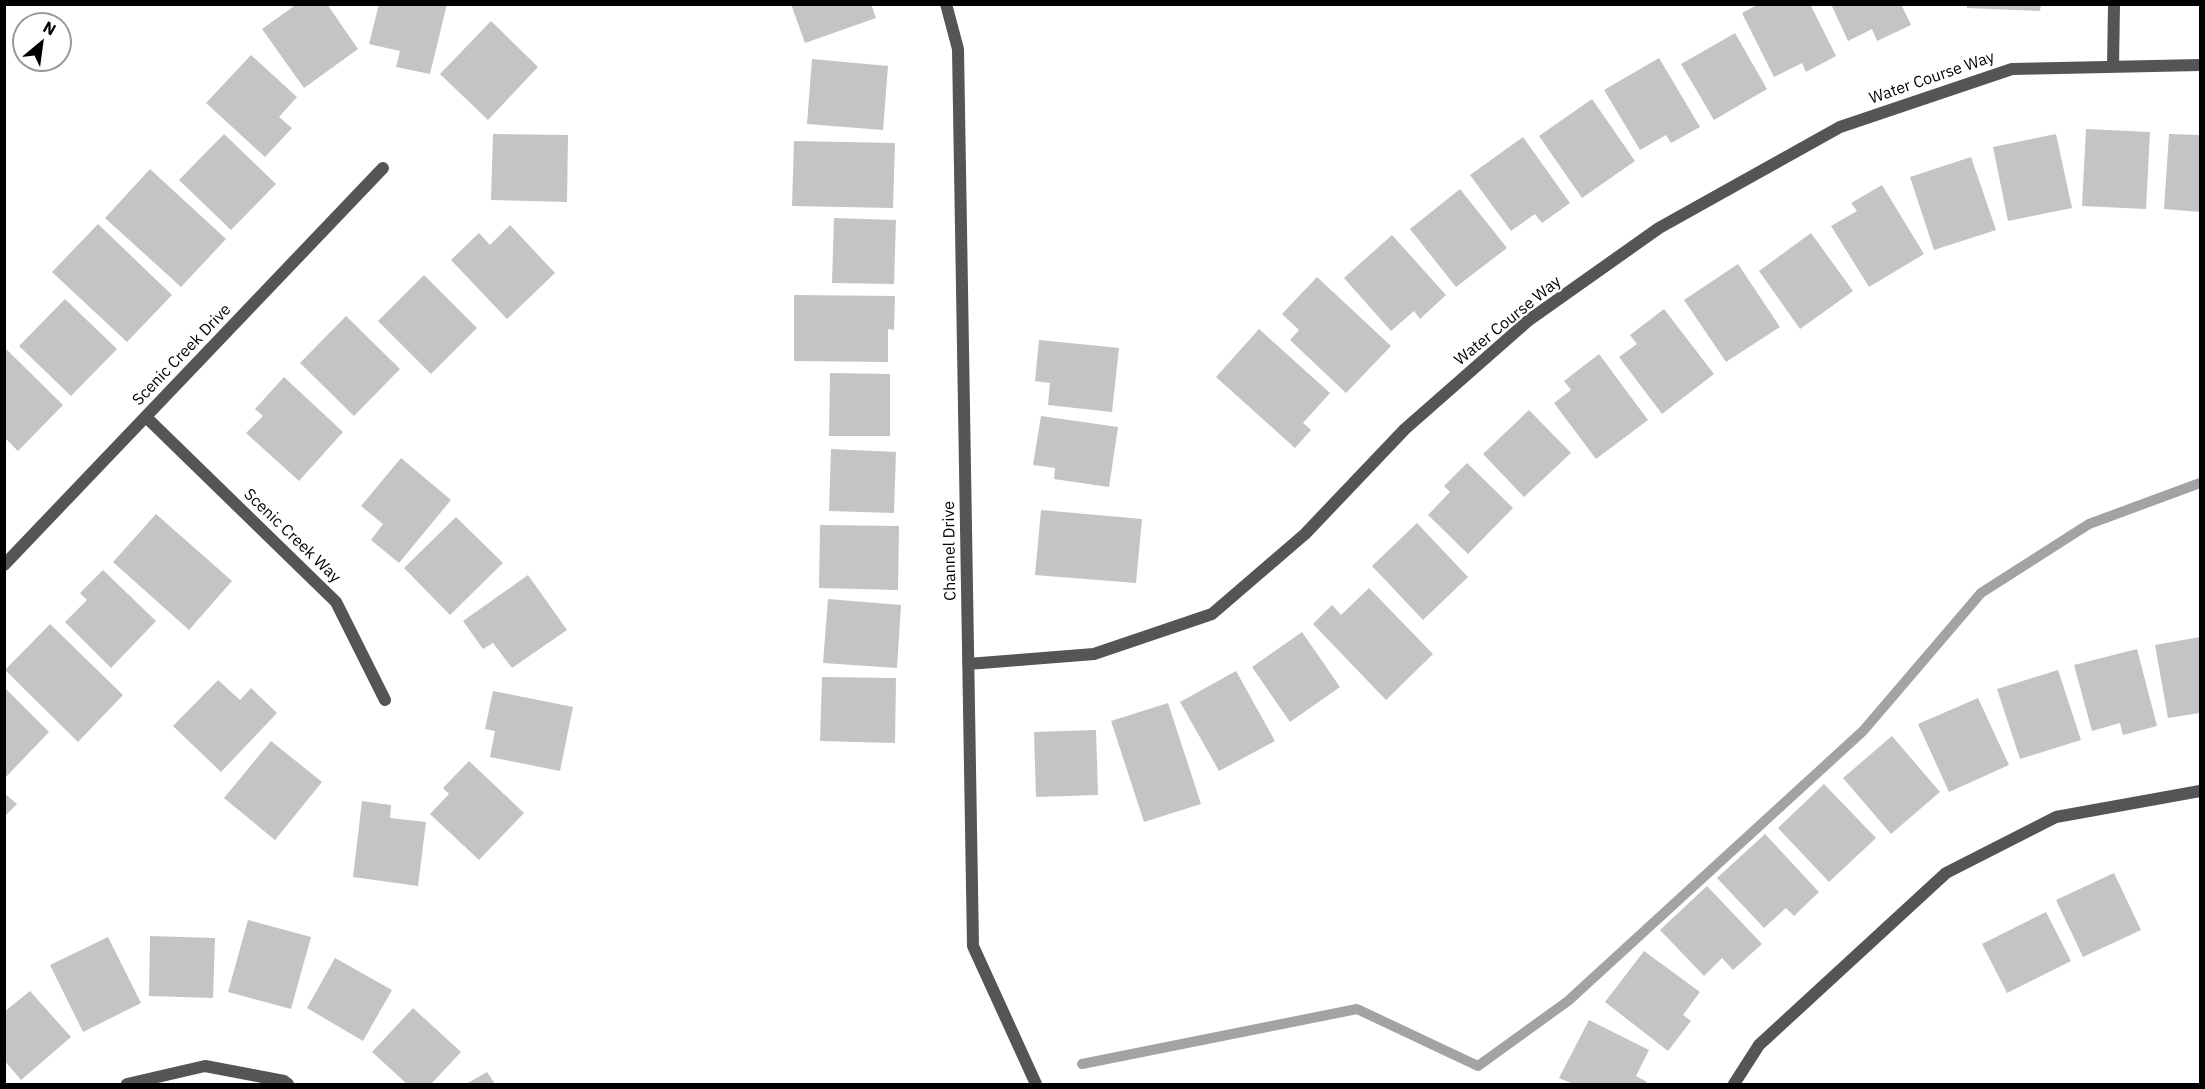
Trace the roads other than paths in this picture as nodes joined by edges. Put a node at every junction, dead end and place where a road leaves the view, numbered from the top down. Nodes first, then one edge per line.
1 (946, 4) edge
2 (2114, 4) edge
3 (2200, 65) edge
4 (2113, 67) junction
5 (383, 168) dead end
6 (146, 417) junction
7 (4, 565) edge
8 (968, 664) junction
9 (385, 700) dead end
10 (2200, 791) edge
11 (127, 1084) edge
12 (288, 1084) edge
13 (1036, 1084) edge
14 (1734, 1084) edge

1 - 8 street, Channel Drive
2 - 4 street
3 - 4 street, Water Course Way
4 - 8 street, Water Course Way
5 - 6 street, Scenic Creek Drive
6 - 7 street, Scenic Creek Drive
6 - 9 street, Scenic Creek Way
8 - 13 street, Channel Drive
10 - 14 street
11 - 12 street

